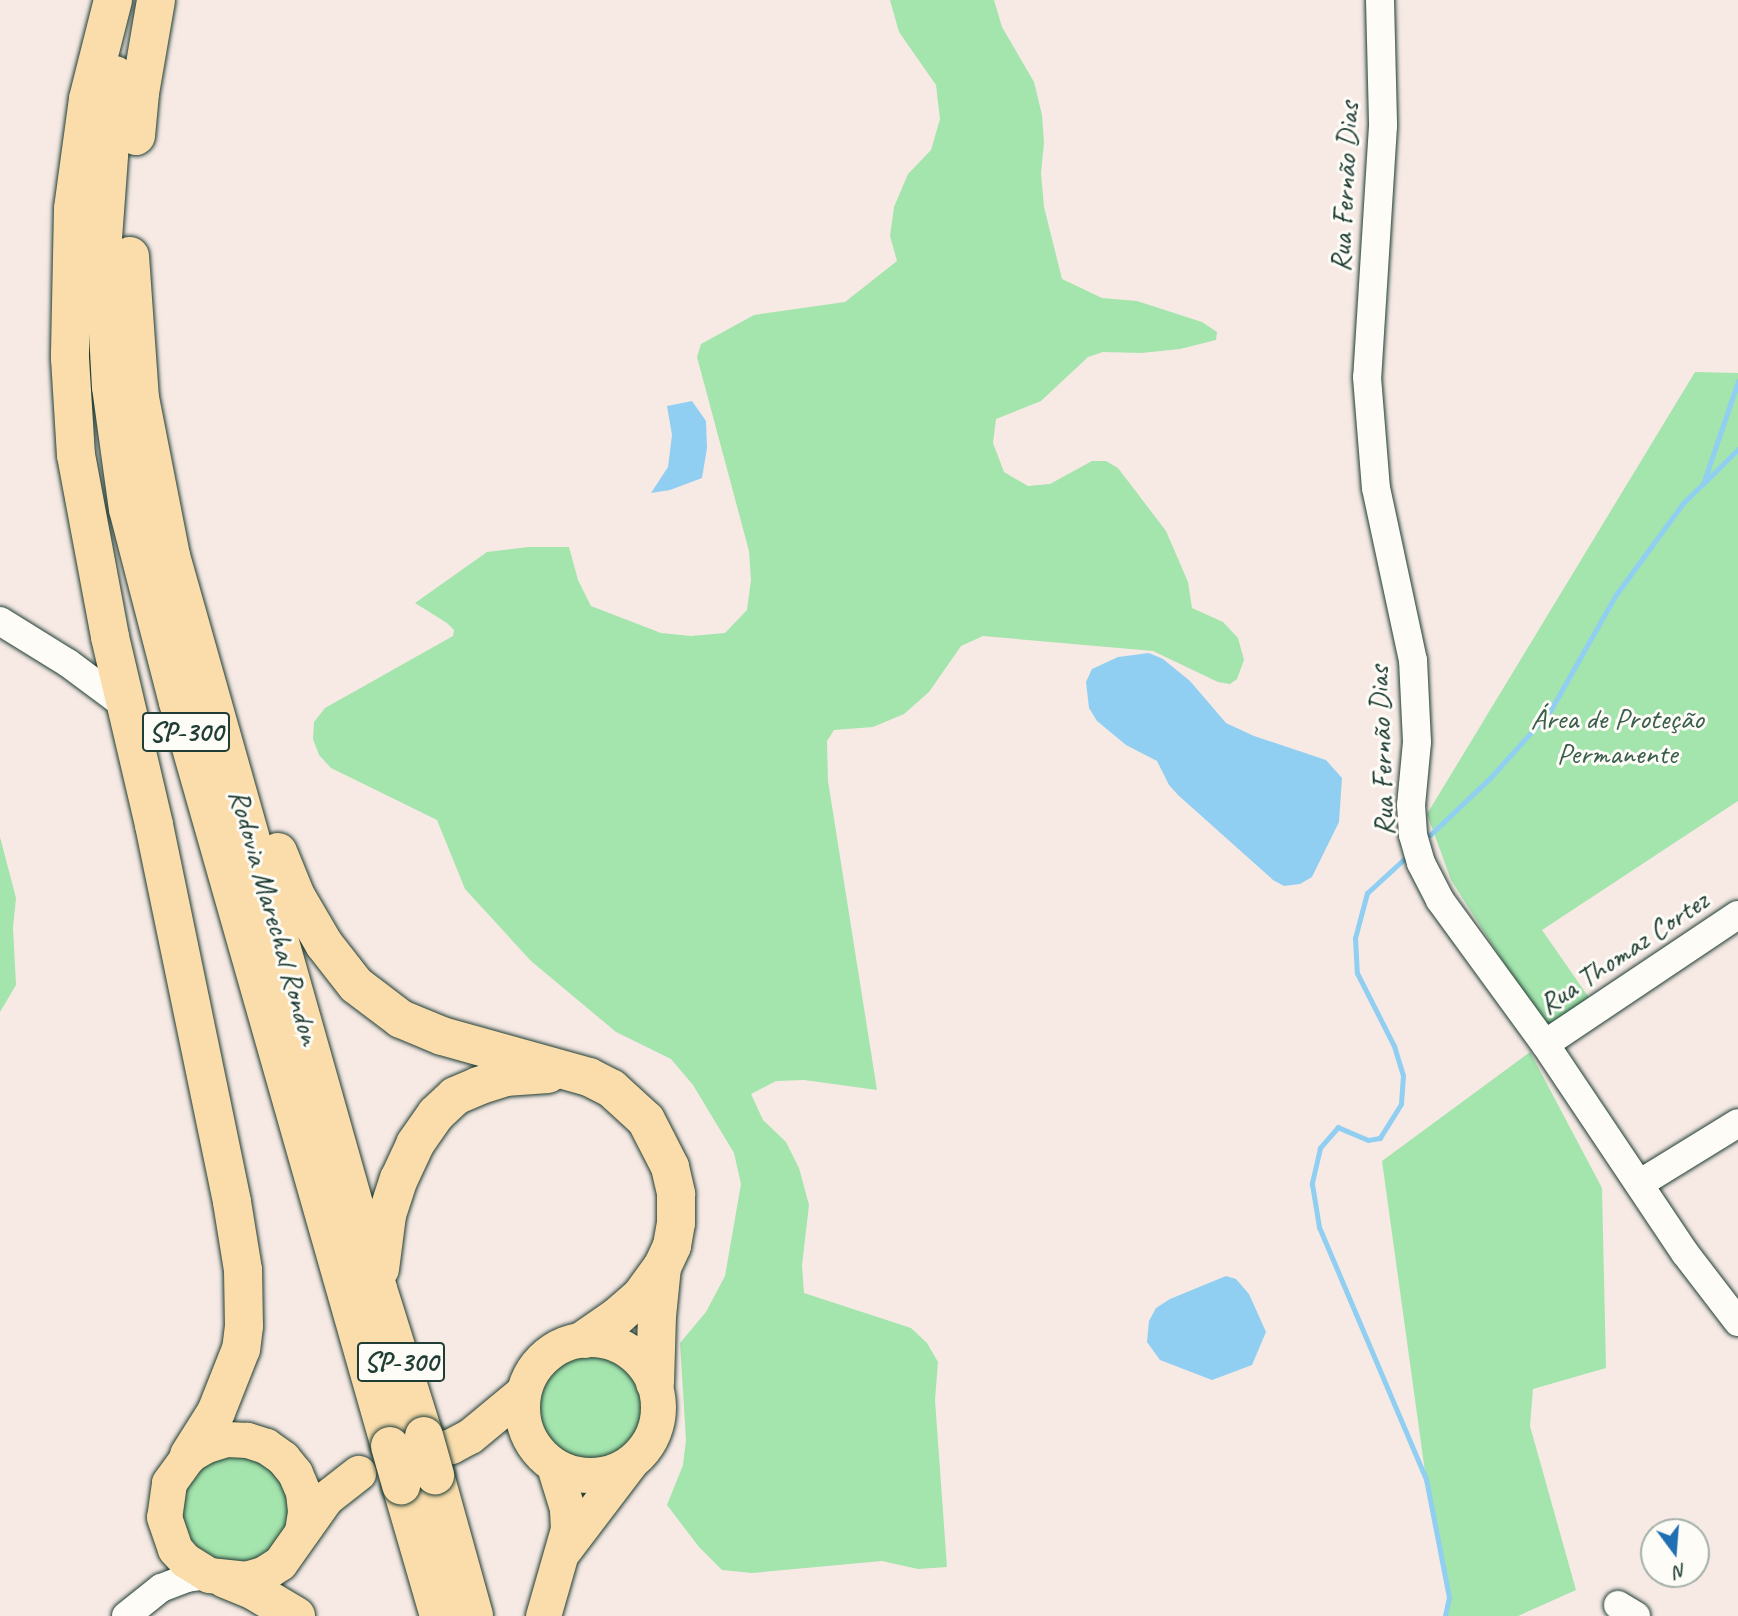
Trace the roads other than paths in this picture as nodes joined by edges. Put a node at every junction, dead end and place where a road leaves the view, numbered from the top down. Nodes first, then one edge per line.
1 (113, 0) edge
2 (126, 0) edge
3 (156, 0) edge
4 (1380, 0) edge
5 (0, 621) edge
6 (110, 637) junction
7 (68, 663) junction
8 (205, 667) junction
9 (126, 706) junction
10 (1738, 915) edge
11 (1545, 1044) junction
12 (578, 1073) junction
13 (1738, 1123) edge
14 (1639, 1184) junction
15 (662, 1267) junction
16 (378, 1289) junction
17 (1738, 1322) edge
18 (585, 1339) junction
19 (655, 1383) junction
20 (522, 1393) junction
21 (189, 1455) junction
22 (283, 1458) junction
23 (420, 1458) junction
24 (548, 1462) junction
25 (630, 1463) junction
26 (358, 1473) junction
27 (302, 1531) junction
28 (175, 1549) junction
29 (564, 1550) junction
30 (217, 1577) junction
31 (160, 1588) junction
32 (125, 1616) edge
33 (296, 1616) edge
34 (439, 1616) edge
35 (474, 1616) edge
36 (543, 1616) edge

1 - 6 highway
2 - 23 highway, Rodovia Marechal Rondon / SP-300
3 - 8 highway, Rodovia Marechal Rondon / SP-300
4 - 11 street, Rua Fernão Dias
5 - 7 street
6 - 7 street
6 - 9 highway
7 - 9 street
8 - 12 highway
8 - 16 highway, Rodovia Marechal Rondon / SP-300
9 - 21 highway
10 - 11 street, Rua Thomaz Cortez
11 - 14 street, Rua Fernão Dias
12 - 15 highway
12 - 16 highway
13 - 14 street
14 - 17 street, Rua Fernão Dias
15 - 18 highway
15 - 19 highway
16 - 23 highway, Rodovia Marechal Rondon / SP-300
18 - 19 main road
18 - 20 main road
19 - 25 main road
20 - 23 main road
20 - 24 main road
21 - 22 main road
21 - 28 main road
22 - 26 main road
22 - 27 main road
23 - 24 main road
23 - 26 main road
23 - 34 highway, Rodovia Marechal Rondon / SP-300
23 - 35 highway, Rodovia Marechal Rondon / SP-300
24 - 25 main road
24 - 29 main road
25 - 29 main road
26 - 27 main road
27 - 30 main road
28 - 30 main road
28 - 31 street
29 - 36 main road
30 - 31 street
30 - 33 highway
31 - 32 street

